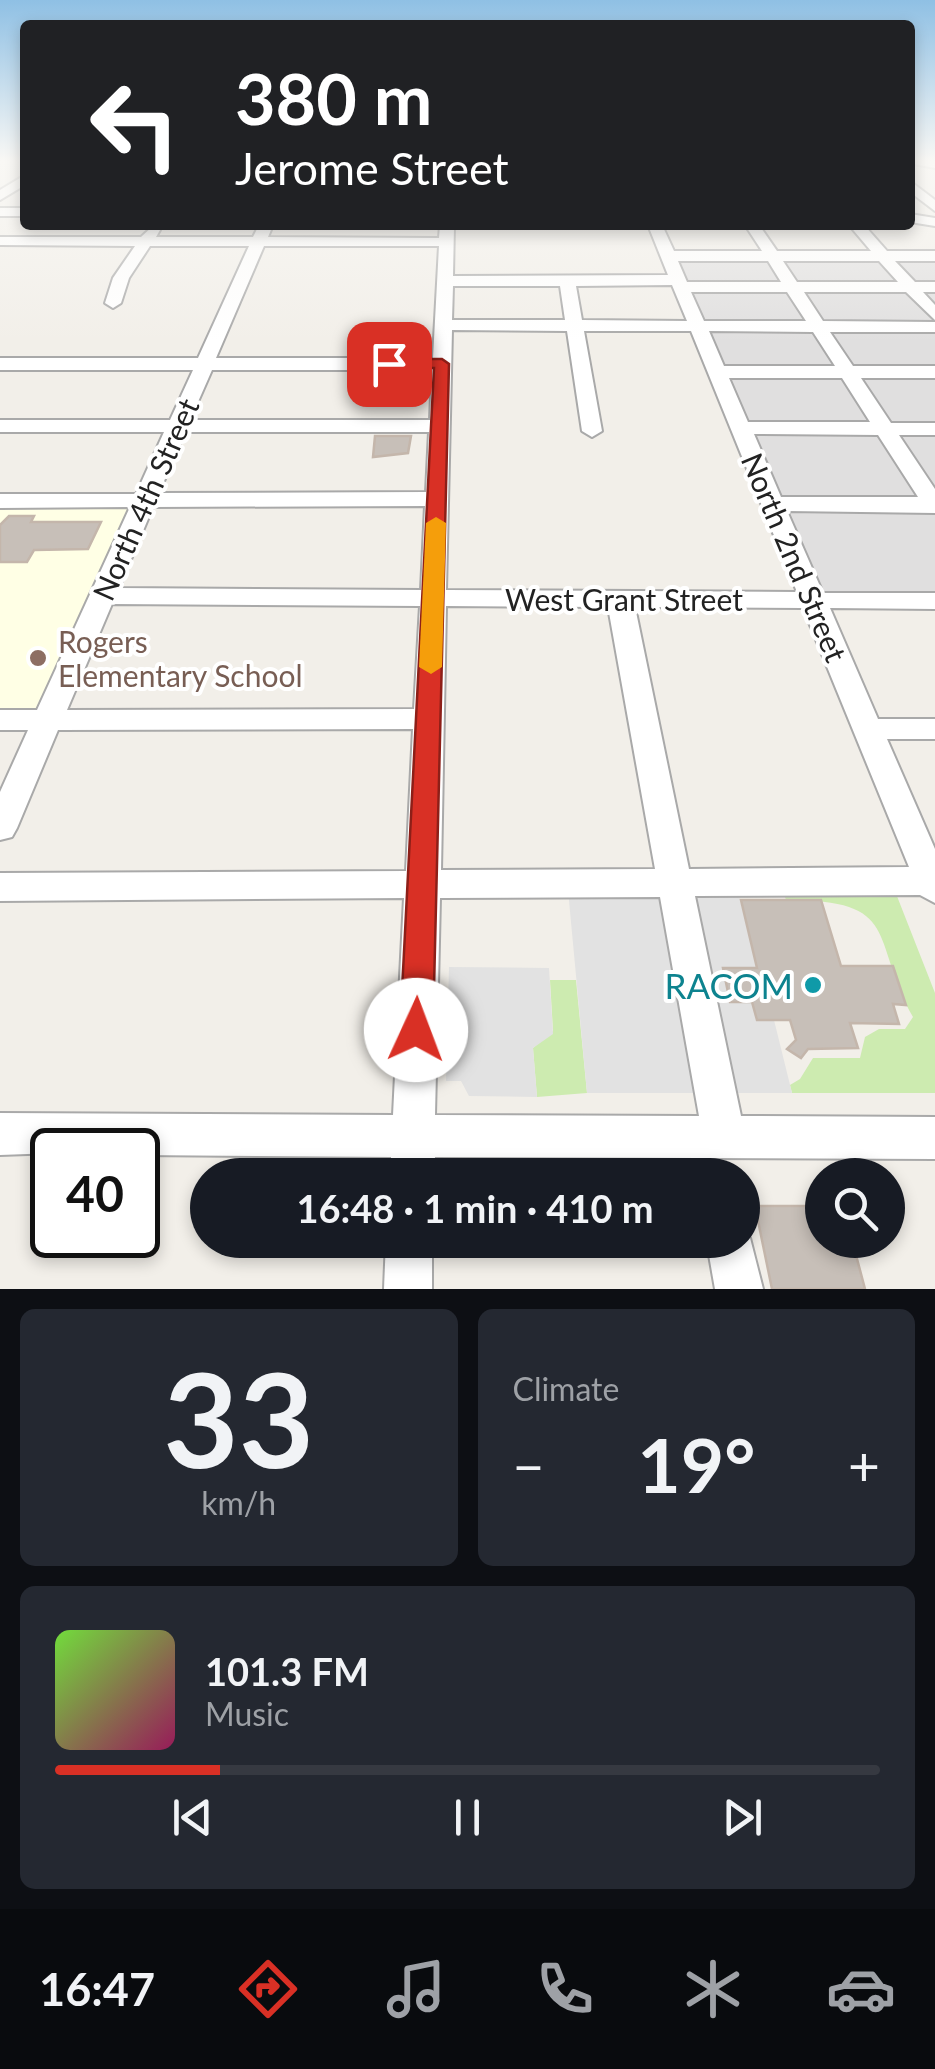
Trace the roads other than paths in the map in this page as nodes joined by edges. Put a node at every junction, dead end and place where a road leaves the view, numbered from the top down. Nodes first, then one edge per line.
1 (154, 230) edge
2 (264, 230) edge
3 (656, 230) edge
4 (755, 230) edge
5 (861, 230) edge
6 (446, 233) edge
7 (0, 241) edge
8 (146, 242) junction
9 (258, 242) junction
10 (668, 256) junction
11 (772, 256) junction
12 (884, 256) junction
13 (935, 256) edge
14 (444, 281) junction
15 (567, 281) junction
16 (679, 284) junction
17 (793, 287) junction
18 (911, 288) junction
19 (935, 288) edge
20 (113, 303) dead end
21 (935, 315) edge
22 (443, 324) junction
23 (573, 326) junction
24 (698, 327) junction
25 (819, 327) junction
26 (935, 328) edge
27 (0, 364) edge
28 (204, 364) junction
29 (442, 364) junction
30 (717, 372) junction
31 (848, 372) junction
32 (935, 372) edge
33 (0, 426) edge
34 (178, 426) junction
35 (439, 426) junction
36 (741, 428) junction
37 (884, 429) junction
38 (935, 429) edge
39 (592, 431) dead end
40 (436, 499) junction
41 (0, 500) edge
42 (144, 501) junction
43 (772, 504) junction
44 (935, 504) edge
45 (103, 596) junction
46 (433, 598) junction
47 (620, 599) junction
48 (813, 600) junction
49 (935, 601) edge
50 (0, 720) edge
51 (48, 720) junction
52 (428, 720) junction
53 (869, 729) junction
54 (935, 730) edge
55 (0, 828) edge
56 (675, 883) junction
57 (934, 884) edge
58 (422, 886) junction
59 (0, 887) edge
60 (0, 1134) edge
61 (724, 1137) junction
62 (935, 1138) edge
63 (412, 1155) edge
64 (409, 1258) edge
65 (408, 1289) edge

1 - 8 street
2 - 9 street, North 4th Street
3 - 10 street, North 2nd Street
4 - 11 street
5 - 12 street
6 - 9 street
6 - 14 street
7 - 8 street
8 - 9 street
8 - 20 street
9 - 28 street, North 4th Street
10 - 11 street
10 - 16 street, North 2nd Street
11 - 12 street
11 - 17 street
12 - 13 street
12 - 18 street
14 - 15 street
14 - 22 street
15 - 16 street
15 - 23 street
16 - 17 street
16 - 24 street, North 2nd Street
17 - 18 street
17 - 25 street
18 - 19 street
18 - 21 street
22 - 23 street
22 - 29 street
23 - 24 street
23 - 39 street
24 - 25 street
24 - 30 street, North 2nd Street
25 - 26 street
25 - 31 street
27 - 28 street
28 - 29 street
28 - 34 street, North 4th Street
29 - 35 street
30 - 31 street
30 - 36 street, North 2nd Street
31 - 32 street
31 - 37 street
33 - 34 street
34 - 35 street
34 - 42 street, North 4th Street
35 - 40 street
36 - 37 street
36 - 43 street, North 2nd Street
37 - 38 street
37 - 44 street
40 - 42 street
40 - 46 street
41 - 42 street
42 - 45 street, North 4th Street
43 - 44 street
43 - 48 street, North 2nd Street
45 - 46 street, West Grant Street
45 - 51 street, North 4th Street
46 - 47 street, West Grant Street
46 - 52 street
47 - 48 street, West Grant Street
47 - 56 street
48 - 49 street, West Grant Street
48 - 53 street, North 2nd Street
50 - 51 street
51 - 52 street
51 - 55 street, North 4th Street
52 - 58 street
53 - 54 street
53 - 57 street, North 2nd Street
56 - 57 street
56 - 58 street
56 - 61 street
58 - 59 street
58 - 63 street
60 - 63 street
61 - 62 street
61 - 63 street
64 - 65 street

